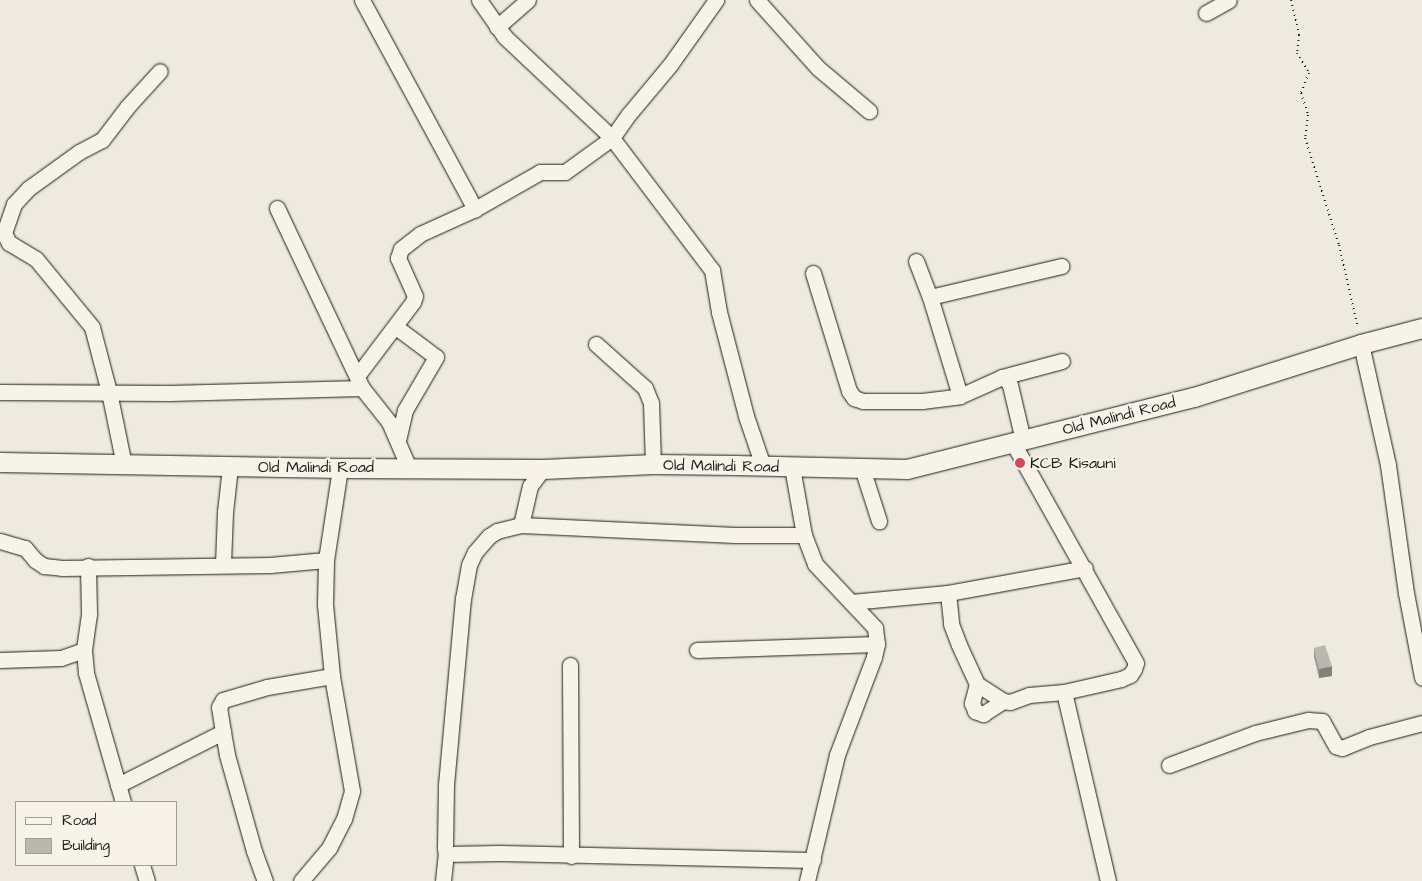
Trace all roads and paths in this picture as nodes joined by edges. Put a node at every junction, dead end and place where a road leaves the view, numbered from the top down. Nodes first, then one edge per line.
1 (362, 0) edge
2 (479, 0) edge
3 (528, 0) edge
4 (716, 0) edge
5 (757, 0) edge
6 (1229, 0) edge
7 (1291, 0) edge
8 (1206, 13) dead end
9 (497, 28) junction
10 (160, 71) dead end
11 (869, 111) dead end
12 (612, 138) junction
13 (277, 208) dead end
14 (475, 209) junction
15 (916, 261) dead end
16 (1060, 266) dead end
17 (813, 273) dead end
18 (930, 297) junction
19 (396, 327) junction
20 (1422, 328) edge
21 (596, 344) dead end
22 (1361, 344) junction
23 (1062, 361) dead end
24 (1002, 377) junction
25 (359, 382) junction
26 (0, 392) edge
27 (109, 392) junction
28 (960, 396) junction
29 (398, 440) junction
30 (1018, 442) junction
31 (0, 462) edge
32 (124, 464) junction
33 (653, 464) junction
34 (408, 466) junction
35 (763, 466) junction
36 (230, 467) junction
37 (792, 467) junction
38 (340, 468) junction
39 (862, 468) junction
40 (543, 469) junction
41 (879, 521) dead end
42 (521, 525) junction
43 (804, 535) junction
44 (0, 541) edge
45 (326, 560) junction
46 (223, 564) junction
47 (88, 566) junction
48 (1085, 568) junction
49 (948, 593) junction
50 (851, 602) junction
51 (877, 644) junction
52 (84, 650) junction
53 (697, 650) dead end
54 (0, 660) edge
55 (570, 665) dead end
56 (332, 676) junction
57 (1422, 677) edge
58 (978, 684) junction
59 (1064, 692) junction
60 (1003, 701) junction
61 (1422, 723) edge
62 (223, 732) junction
63 (1169, 765) dead end
64 (118, 785) junction
65 (123, 801) edge
66 (446, 854) junction
67 (571, 856) junction
68 (813, 860) junction
69 (142, 866) edge
70 (1106, 880) edge
71 (147, 881) edge
72 (265, 881) edge
73 (301, 881) edge
74 (443, 881) edge
75 (807, 881) edge

1 - 14 street
2 - 9 street
3 - 9 street
4 - 12 street
5 - 11 street
6 - 8 street
7 - 22 path
9 - 12 street
10 - 27 street
12 - 14 street
12 - 35 street
13 - 25 street
14 - 19 street
15 - 18 street
16 - 18 street
17 - 28 street
18 - 28 street
19 - 25 street
19 - 29 street
20 - 22 main road, Old Malindi Road
21 - 33 street
22 - 30 main road, Old Malindi Road
22 - 57 street
23 - 24 street
24 - 28 street
24 - 30 street
25 - 27 street
25 - 29 street
26 - 27 street
27 - 32 street
29 - 34 street
30 - 39 main road, Old Malindi Road
30 - 48 street
31 - 32 main road, Old Malindi Road
32 - 36 main road, Old Malindi Road
33 - 35 main road, Old Malindi Road
33 - 40 main road, Old Malindi Road
34 - 38 main road, Old Malindi Road
34 - 40 main road, Old Malindi Road
35 - 37 main road, Old Malindi Road
36 - 38 main road, Old Malindi Road
36 - 46 street
37 - 39 main road, Old Malindi Road
37 - 43 street
38 - 45 street
39 - 41 street
40 - 42 street
42 - 43 street
42 - 66 street
43 - 50 street
44 - 47 street
45 - 46 street
45 - 56 street
46 - 47 street
47 - 52 street
48 - 49 street
48 - 59 street
49 - 50 street
49 - 58 street
50 - 51 street
51 - 53 street
51 - 68 street
52 - 54 street
52 - 64 street
55 - 67 street
56 - 62 street
56 - 73 street
58 - 60 street
58 - 60 street
59 - 60 street
59 - 70 street
61 - 63 street
62 - 64 street
62 - 72 street
64 - 65 street
66 - 67 street
66 - 74 street
67 - 68 street
68 - 75 street
69 - 71 street

